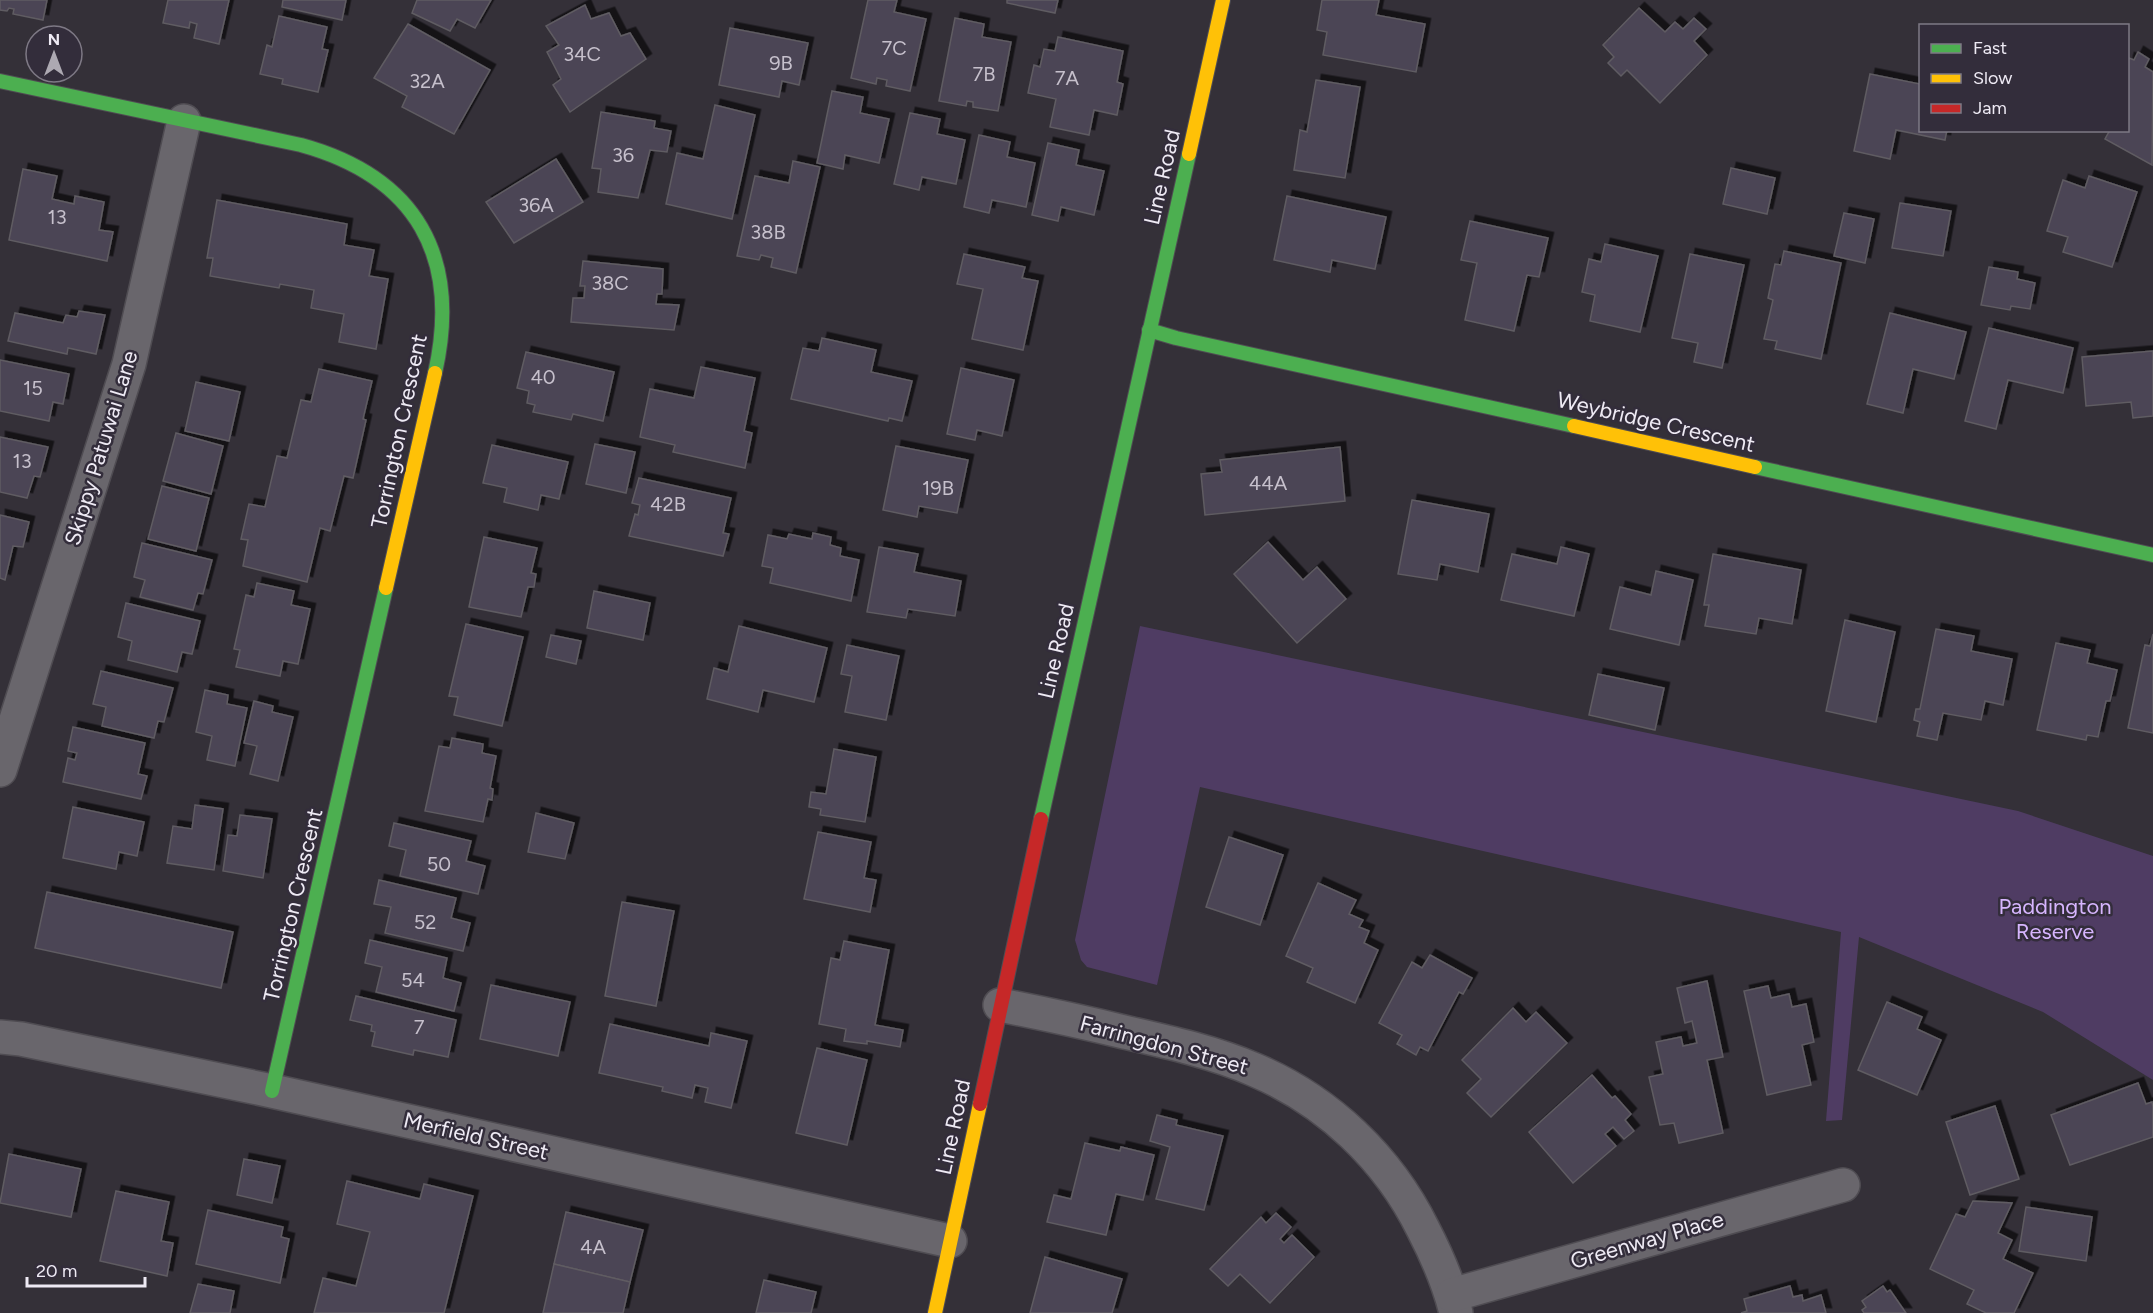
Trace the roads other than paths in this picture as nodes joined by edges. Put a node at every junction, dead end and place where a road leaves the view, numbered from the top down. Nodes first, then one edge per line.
1 (1223, 0) edge
2 (0, 81) edge
3 (184, 120) junction
4 (1149, 330) junction
5 (2153, 555) edge
6 (0, 770) edge
7 (1000, 1005) junction
8 (0, 1036) edge
9 (272, 1090) junction
10 (1842, 1185) dead end
11 (950, 1241) junction
12 (1454, 1304) edge
13 (934, 1313) edge

1 - 4 street, Line Road
2 - 3 street, Torrington Crescent
3 - 6 street, Skippy Patuwai Lane
3 - 9 street, Torrington Crescent
4 - 5 street, Weybridge Crescent
4 - 7 street, Line Road
7 - 11 street, Line Road
7 - 12 street, Farringdon Street
8 - 9 street, Merfield Street
9 - 11 street, Merfield Street
10 - 12 street, Greenway Place
11 - 13 street, Line Road

